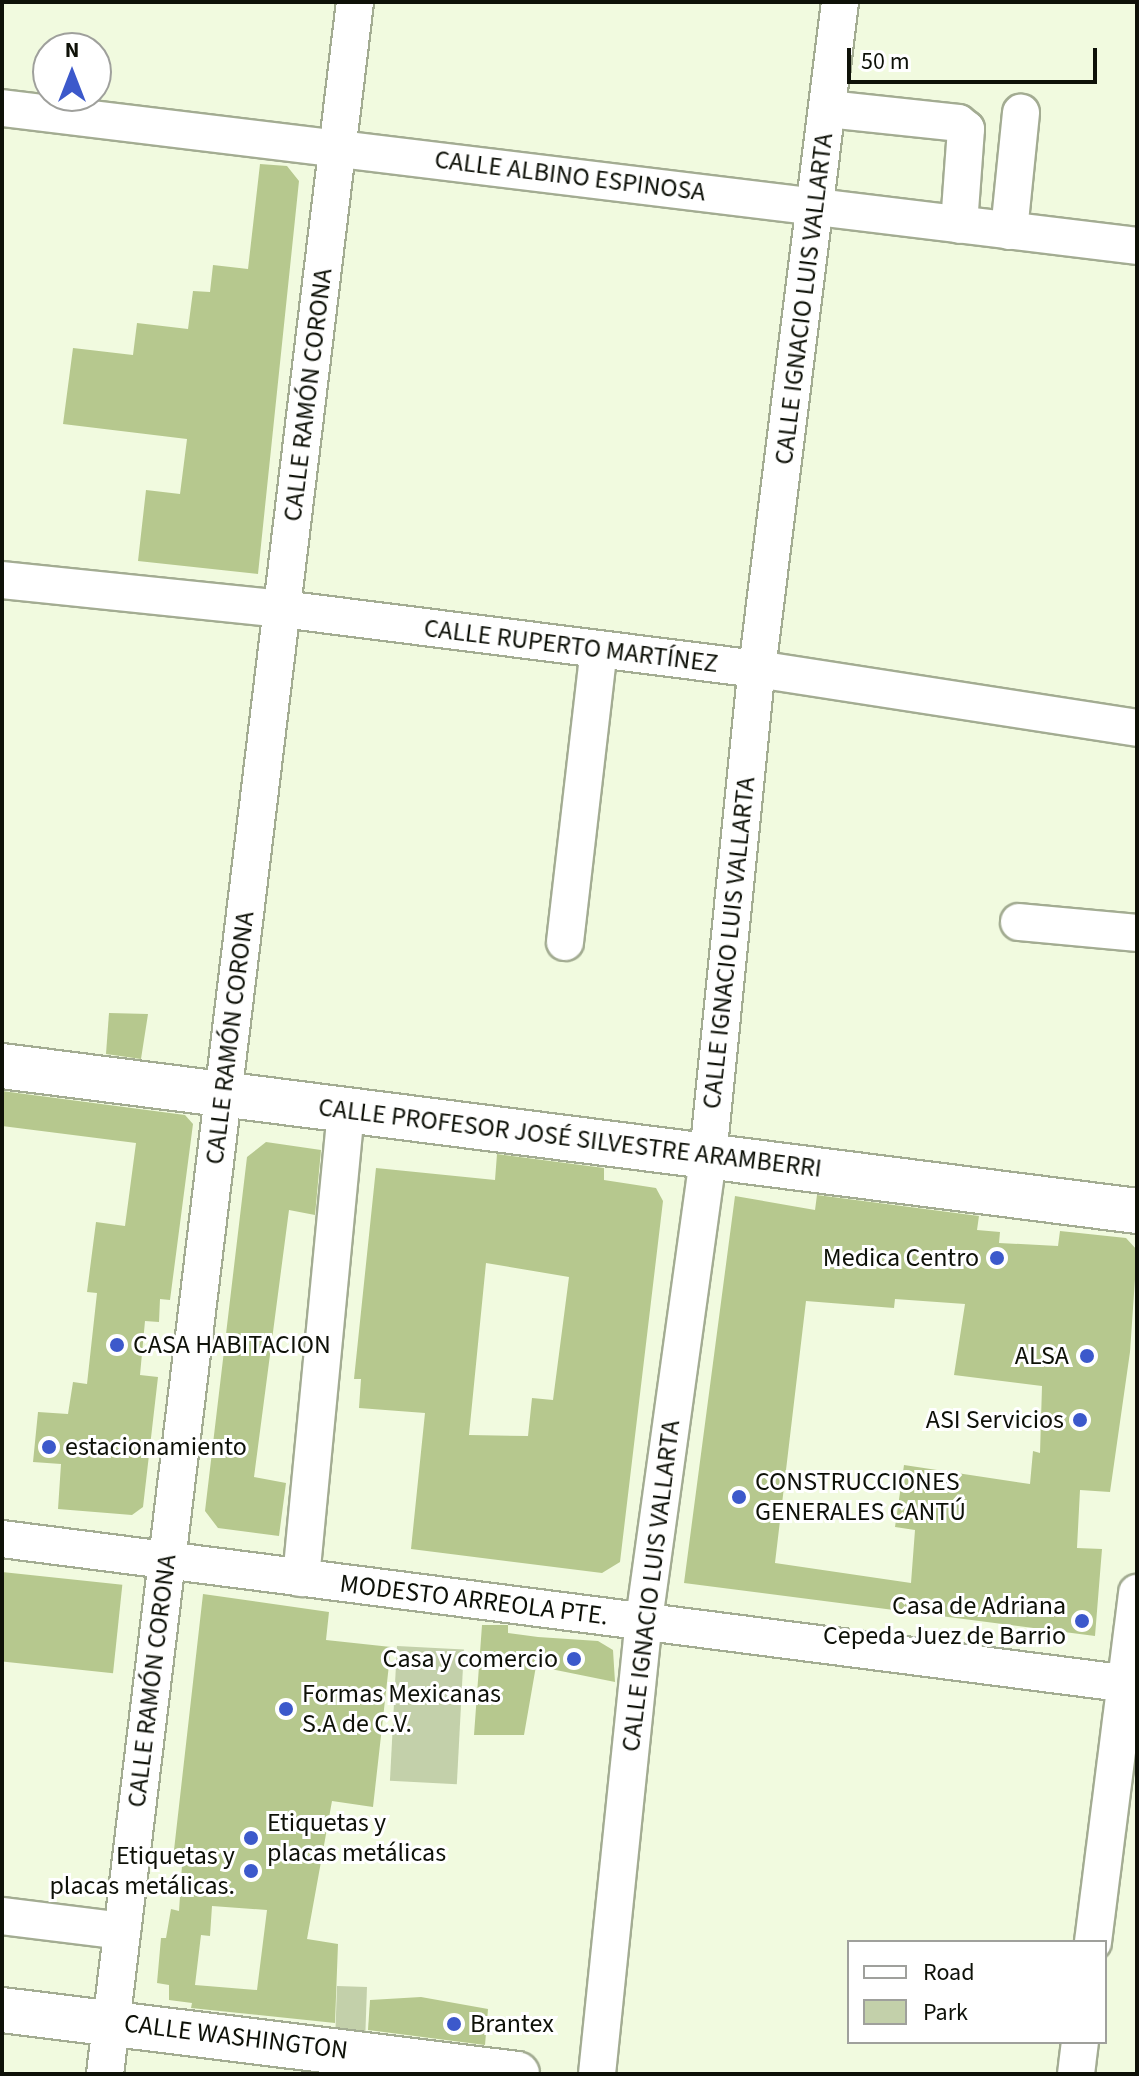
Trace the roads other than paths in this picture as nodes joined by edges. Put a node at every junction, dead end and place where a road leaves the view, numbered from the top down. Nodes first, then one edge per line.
1 (355, 2) edge
2 (840, 2) edge
3 (2, 108) edge
4 (828, 109) junction
5 (1021, 113) dead end
6 (338, 147) junction
7 (814, 207) junction
8 (959, 225) junction
9 (1009, 231) junction
10 (1137, 246) edge
11 (2, 580) edge
12 (282, 609) junction
13 (599, 650) junction
14 (757, 669) junction
15 (1137, 728) edge
16 (1019, 922) dead end
17 (1137, 933) edge
18 (565, 942) dead end
19 (2, 1066) edge
20 (224, 1094) junction
21 (346, 1110) junction
22 (708, 1156) junction
23 (1137, 1211) edge
24 (2, 1539) edge
25 (167, 1561) junction
26 (301, 1578) junction
27 (1137, 1593) edge
28 (644, 1620) junction
29 (1132, 1684) edge
30 (2, 1916) edge
31 (122, 1931) junction
32 (1093, 1940) edge
33 (2, 2010) edge
34 (111, 2023) junction
35 (1080, 2044) edge
36 (105, 2074) edge
37 (517, 2074) edge
38 (597, 2074) edge
39 (1076, 2074) edge

1 - 6 street, CALLE RAMÓN CORONA
2 - 4 street, CALLE IGNACIO LUIS VALLARTA
3 - 6 street, CALLE ALBINO ESPINOSA
4 - 7 street, CALLE IGNACIO LUIS VALLARTA
4 - 8 street
5 - 9 street
6 - 7 street, CALLE ALBINO ESPINOSA
6 - 12 street, CALLE RAMÓN CORONA
7 - 8 street, CALLE ALBINO ESPINOSA
7 - 14 street, CALLE IGNACIO LUIS VALLARTA
8 - 9 street, CALLE ALBINO ESPINOSA
9 - 10 street, CALLE ALBINO ESPINOSA
11 - 12 street, CALLE RUPERTO MARTÍNEZ
12 - 13 street, CALLE RUPERTO MARTÍNEZ
12 - 20 street, CALLE RAMÓN CORONA
13 - 14 street, CALLE RUPERTO MARTÍNEZ
13 - 18 street
14 - 15 street, CALLE RUPERTO MARTÍNEZ
14 - 22 street, CALLE IGNACIO LUIS VALLARTA
16 - 17 street
19 - 20 main road, CALLE PROFESOR JOSÉ SILVESTRE ARAMBERRI
20 - 21 main road, CALLE PROFESOR JOSÉ SILVESTRE ARAMBERRI
20 - 25 street, CALLE RAMÓN CORONA
21 - 22 main road, CALLE PROFESOR JOSÉ SILVESTRE ARAMBERRI
21 - 26 street
22 - 23 main road, CALLE PROFESOR JOSÉ SILVESTRE ARAMBERRI
22 - 28 street, CALLE IGNACIO LUIS VALLARTA
24 - 25 street, MODESTO ARREOLA PTE.
25 - 26 street, MODESTO ARREOLA PTE.
25 - 31 street, CALLE RAMÓN CORONA
26 - 28 street, MODESTO ARREOLA PTE.
27 - 29 street
28 - 29 street, MODESTO ARREOLA PTE.
28 - 38 street, CALLE IGNACIO LUIS VALLARTA
29 - 32 street
30 - 31 street
31 - 34 street, CALLE RAMÓN CORONA
33 - 34 main road, CALLE WASHINGTON
34 - 36 street, CALLE RAMÓN CORONA
34 - 37 main road, CALLE WASHINGTON
35 - 39 street

